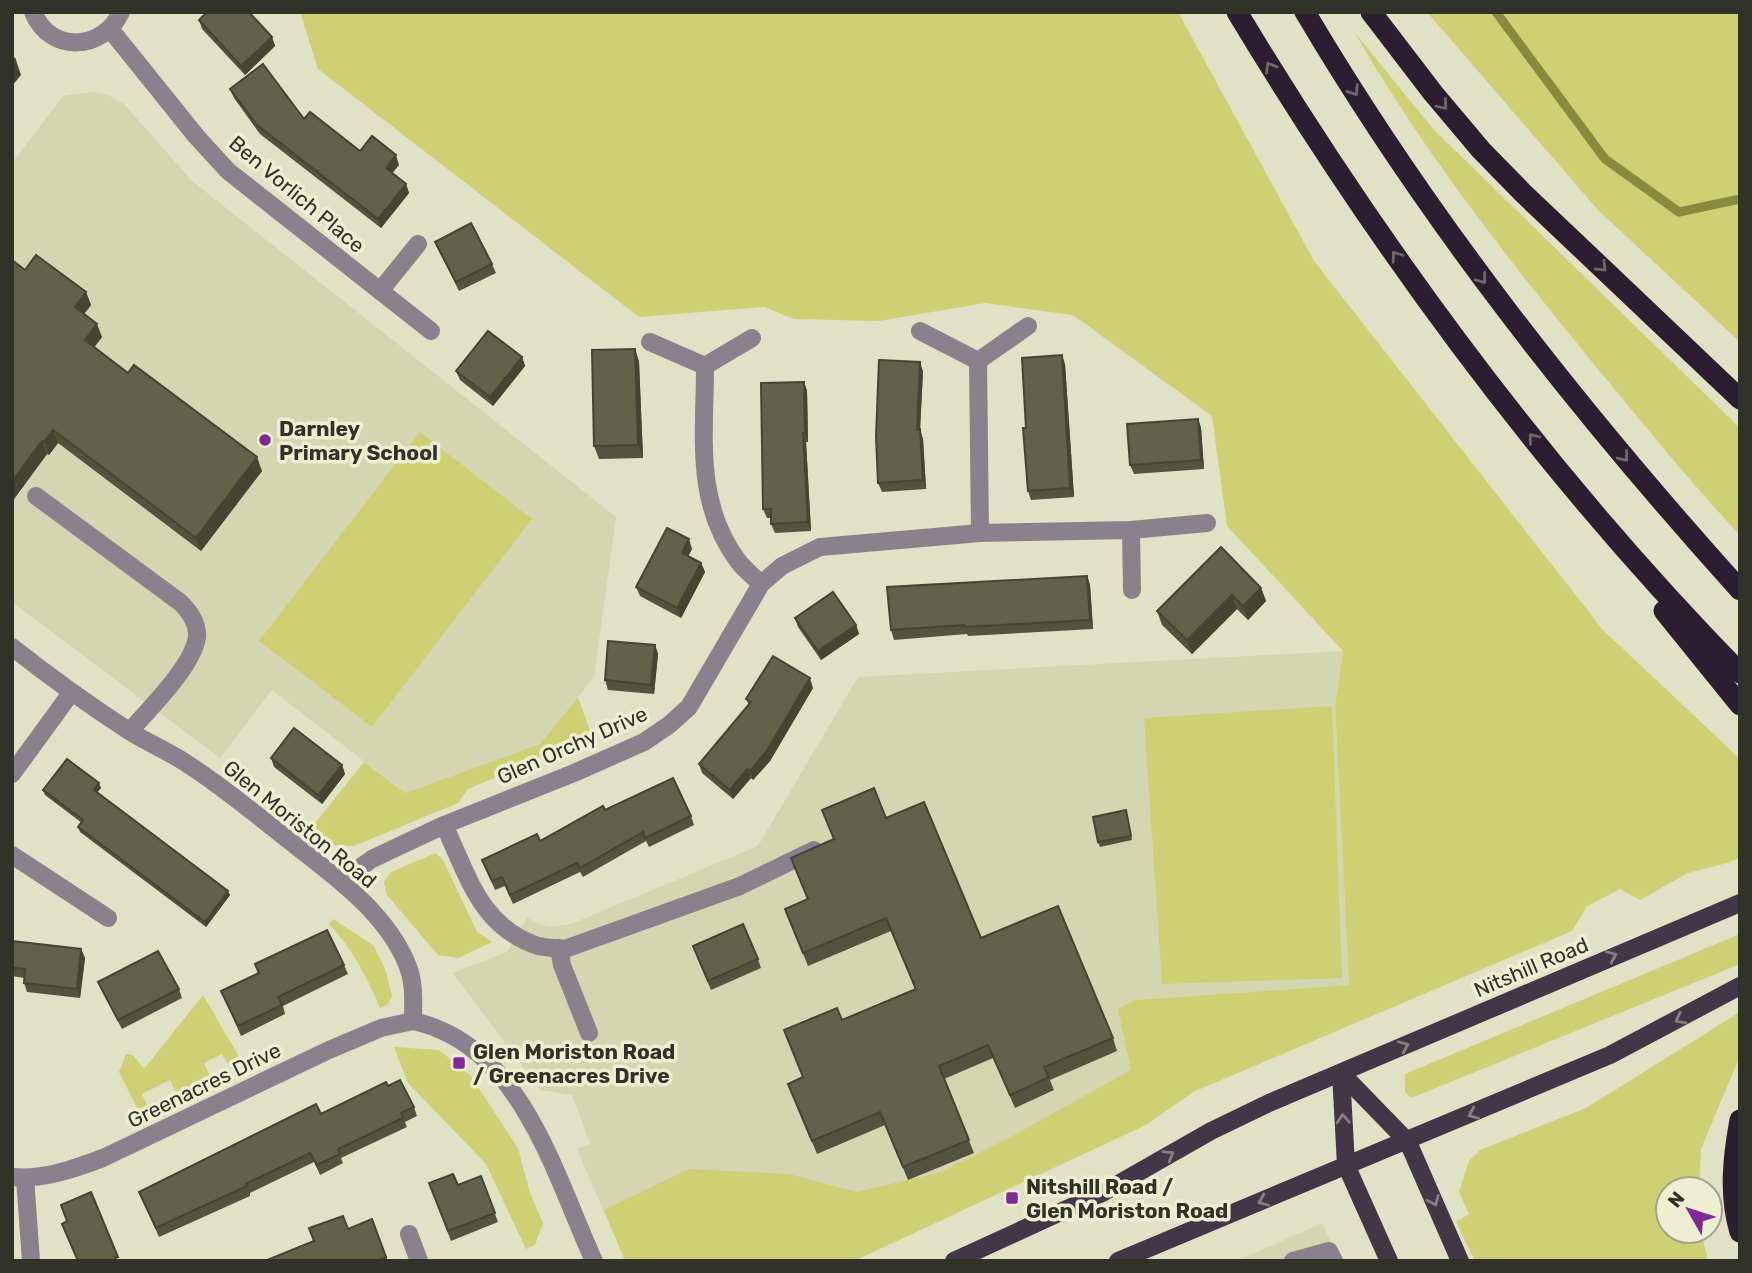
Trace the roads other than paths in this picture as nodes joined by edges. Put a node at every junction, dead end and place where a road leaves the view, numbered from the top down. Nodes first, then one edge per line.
1 (33, 12) edge
2 (121, 12) edge
3 (1237, 12) edge
4 (1305, 12) edge
5 (1371, 12) edge
6 (110, 29) junction
7 (418, 244) dead end
8 (380, 291) junction
9 (1027, 326) dead end
10 (430, 331) dead end
11 (920, 331) dead end
12 (752, 338) dead end
13 (650, 342) dead end
14 (978, 361) junction
15 (705, 366) junction
16 (1740, 399) edge
17 (1559, 472) junction
18 (36, 496) dead end
19 (1207, 523) dead end
20 (1131, 530) junction
21 (980, 533) junction
22 (761, 584) junction
23 (1132, 590) dead end
24 (1740, 590) edge
25 (12, 647) edge
26 (1740, 673) edge
27 (71, 693) junction
28 (1740, 705) edge
29 (130, 732) junction
30 (12, 774) edge
31 (444, 825) junction
32 (820, 847) edge
33 (12, 855) edge
34 (341, 881) junction
35 (1740, 903) edge
36 (108, 918) dead end
37 (559, 948) junction
38 (1740, 986) edge
39 (413, 1021) junction
40 (589, 1033) dead end
41 (1341, 1073) junction
42 (1740, 1121) edge
43 (1408, 1142) junction
44 (1346, 1165) junction
45 (19, 1178) edge
46 (1740, 1232) edge
47 (409, 1234) dead end
48 (31, 1261) edge
49 (419, 1261) edge
50 (594, 1261) edge
51 (954, 1261) edge
52 (1118, 1261) edge
53 (1293, 1261) edge
54 (1334, 1261) edge
55 (1389, 1261) edge
56 (1460, 1261) edge

1 - 6 street
2 - 6 street
17 -> 3 highway
4 -> 24 highway
5 -> 16 highway
6 - 8 street, Ben Vorlich Place
7 - 8 street
8 - 10 street, Ben Vorlich Place
9 - 14 street
11 - 14 street
12 - 15 street
13 - 15 street
14 - 21 street
15 - 22 street
17 - 26 highway
17 - 28 highway
18 - 29 street
19 - 20 street, Glen Orchy Drive
20 - 21 street, Glen Orchy Drive
20 - 23 street
21 - 22 street, Glen Orchy Drive
22 - 31 street, Glen Orchy Drive
25 - 27 street, Glen Moriston Road
27 - 29 street, Glen Moriston Road
27 - 30 street
29 - 34 street, Glen Moriston Road
31 - 34 street, Glen Orchy Drive
31 - 37 street
32 - 37 street
33 - 36 street
34 - 39 street, Glen Moriston Road
41 -> 35 main road, Nitshill Road
37 - 40 street
38 -> 43 main road
39 - 45 street, Greenacres Drive
39 - 50 street
41 - 43 main road
44 -> 41 main road
51 -> 41 main road, Nitshill Road
42 - 46 highway
43 - 44 main road
43 -> 56 main road
44 -> 52 main road
44 - 55 main road
45 - 48 street
47 - 49 street
53 - 54 street

